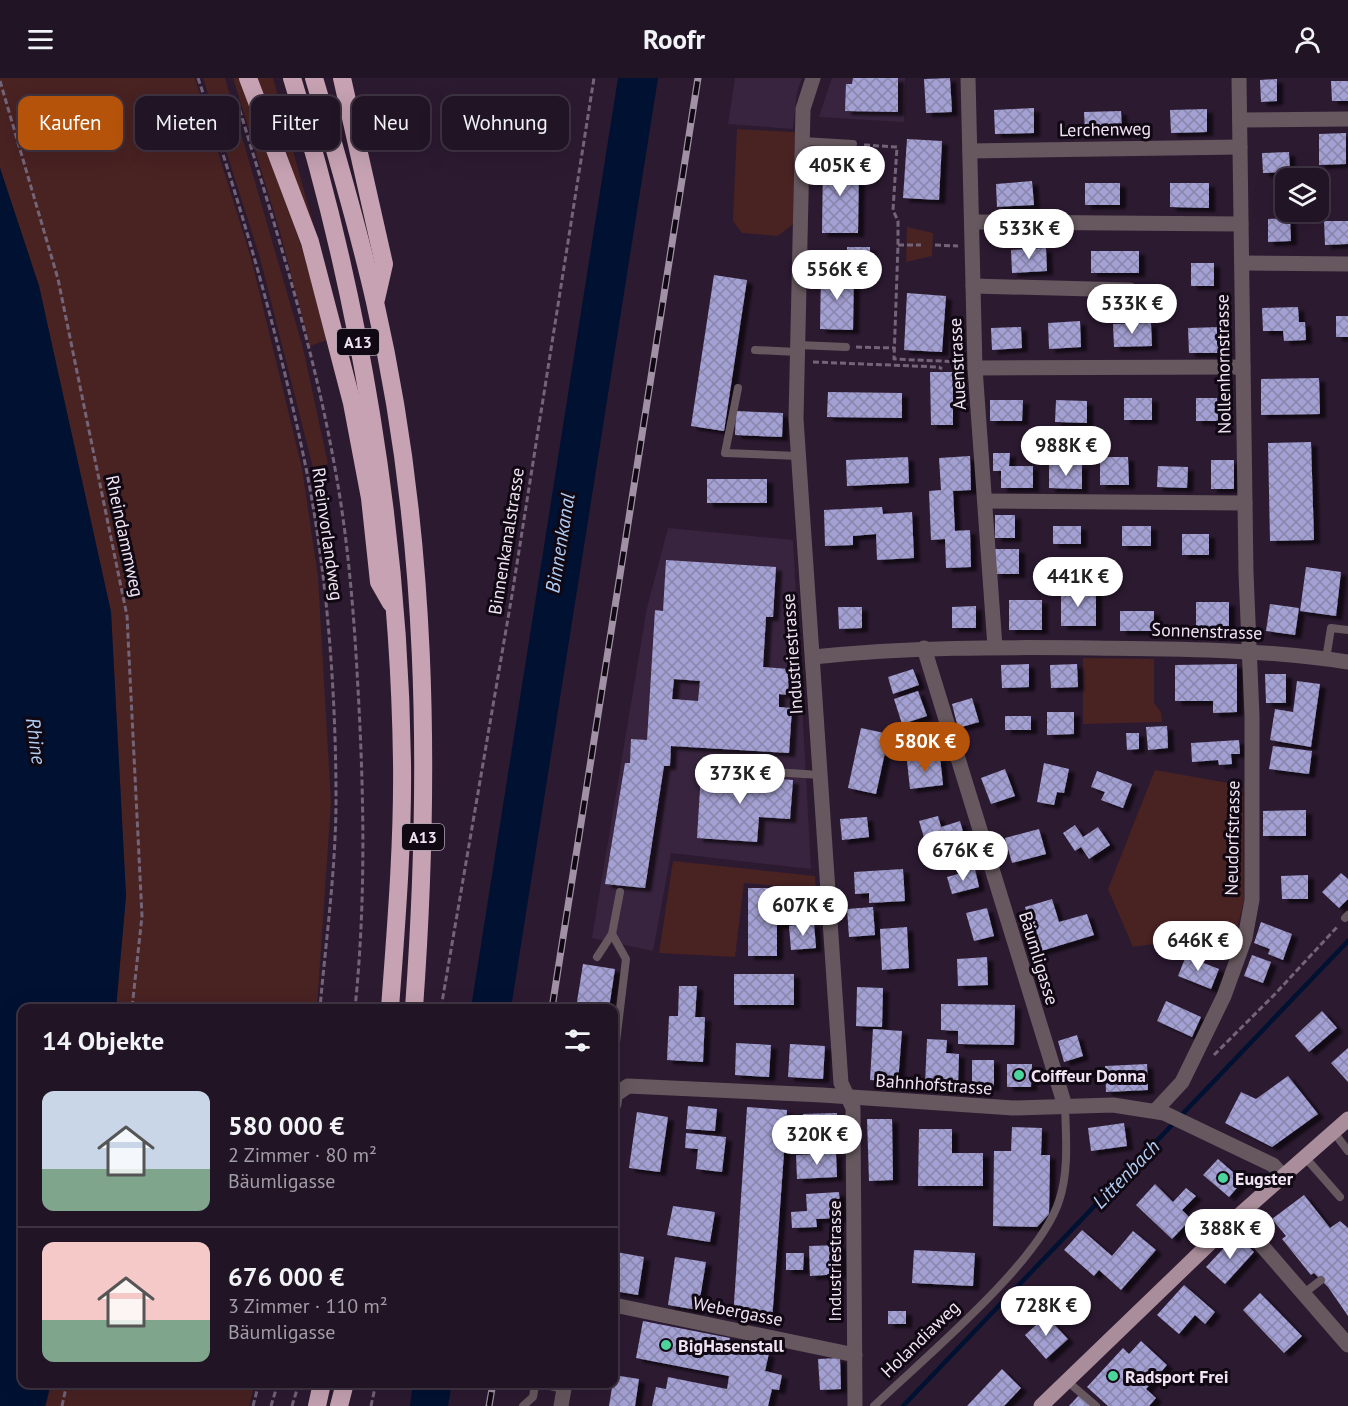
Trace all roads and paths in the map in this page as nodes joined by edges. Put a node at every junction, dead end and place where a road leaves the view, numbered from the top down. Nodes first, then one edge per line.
1 (198, 78) edge
2 (248, 78) edge
3 (292, 78) edge
4 (314, 78) edge
5 (342, 78) edge
6 (594, 78) edge
7 (813, 78) edge
8 (968, 78) edge
9 (1239, 78) edge
10 (0, 81) edge
11 (239, 108) edge
12 (1348, 119) edge
13 (1240, 120) junction
14 (802, 141) junction
15 (853, 144) joint
16 (1240, 147) junction
17 (970, 151) junction
18 (972, 222) junction
19 (1241, 224) junction
20 (898, 244) junction
21 (921, 245) dead end
22 (935, 246) dead end
23 (943, 246) dead end
24 (1242, 263) junction
25 (1348, 264) edge
26 (973, 286) junction
27 (1130, 290) dead end
28 (375, 303) junction
29 (846, 347) joint
30 (894, 348) junction
31 (755, 350) dead end
32 (802, 353) junction
33 (975, 365) junction
34 (1243, 367) junction
35 (942, 369) dead end
36 (738, 388) dead end
37 (798, 456) junction
38 (985, 501) junction
39 (1245, 503) junction
40 (395, 612) junction
41 (1348, 630) edge
42 (995, 647) junction
43 (924, 648) junction
44 (1251, 650) junction
45 (813, 657) junction
46 (1326, 659) junction
47 (1348, 662) edge
48 (773, 772) dead end
49 (820, 775) junction
50 (620, 892) dead end
51 (1347, 916) edge
52 (612, 934) junction
53 (597, 957) dead end
54 (132, 1004) edge
55 (320, 1004) edge
56 (355, 1004) edge
57 (390, 1004) edge
58 (414, 1004) edge
59 (442, 1004) edge
60 (618, 1026) edge
61 (1209, 1059) dead end
62 (618, 1095) edge
63 (849, 1098) junction
64 (1065, 1106) junction
65 (1159, 1112) junction
66 (1348, 1119) edge
67 (1333, 1131) junction
68 (1348, 1151) edge
69 (1305, 1156) junction
70 (1282, 1175) junction
71 (1340, 1197) dead end
72 (1237, 1217) junction
73 (1321, 1280) dead end
74 (1303, 1294) junction
75 (618, 1306) edge
76 (1348, 1345) edge
77 (855, 1354) junction
78 (1067, 1381) junction
79 (66, 1388) edge
80 (258, 1388) edge
81 (276, 1388) edge
82 (297, 1388) edge
83 (321, 1388) edge
84 (344, 1388) edge
85 (375, 1388) edge
86 (535, 1388) edge
87 (565, 1388) edge
88 (62, 1406) edge
89 (253, 1406) edge
90 (271, 1406) edge
91 (292, 1406) edge
92 (316, 1406) edge
93 (339, 1406) edge
94 (371, 1406) edge
95 (522, 1406) edge
96 (561, 1406) edge
97 (855, 1406) edge
98 (874, 1406) edge
99 (1041, 1406) edge
100 (1096, 1406) edge

1 - 55 path, Rheinvorlandweg
2 - 40 highway, A13
3 - 40 highway, A13
4 - 28 highway, A13
5 - 28 highway, A13
6 - 59 path, Binnenkanalstrasse
7 - 14 street, Industriestrasse
8 - 17 street, Auenstrasse
9 - 13 street, Nollenhornstrasse
10 - 54 path, Rheindammweg
11 - 56 path
12 - 13 street
13 - 16 street, Nollenhornstrasse
14 - 15 lane
14 - 32 street, Industriestrasse
15 - 20 path
16 - 17 street, Lerchenweg
16 - 19 street, Nollenhornstrasse
17 - 18 street, Auenstrasse
18 - 19 street
18 - 26 street, Auenstrasse
19 - 24 street, Nollenhornstrasse
20 - 21 path
20 - 30 path
22 - 23 path
24 - 25 street
24 - 34 street, Nollenhornstrasse
26 - 27 street
26 - 33 street, Auenstrasse
28 - 58 highway, A13
29 - 30 path
29 - 32 lane
30 - 33 path
31 - 32 lane
32 - 35 path
32 - 37 street, Industriestrasse
33 - 34 street
33 - 38 street, Auenstrasse
34 - 39 street, Nollenhornstrasse
36 - 37 lane
37 - 45 street, Industriestrasse
38 - 39 street
38 - 42 street, Auenstrasse
39 - 44 street, Nollenhornstrasse
40 - 57 highway, A13
41 - 46 lane
42 - 43 street, Sonnenstrasse
42 - 44 street, Sonnenstrasse
43 - 45 street, Sonnenstrasse
43 - 64 street, Bäumligasse
44 - 46 street, Sonnenstrasse
44 - 65 street, Neudorfstrasse
45 - 49 street, Industriestrasse
46 - 47 street, Sonnenstrasse
48 - 49 lane
49 - 63 street, Industriestrasse
50 - 52 lane
51 - 61 path
52 - 53 lane
52 - 60 lane
62 - 63 street, Bahnhofstrasse
63 - 64 street, Bahnhofstrasse
63 - 77 street, Industriestrasse
64 - 65 street, Bahnhofstrasse
64 - 98 lane, Holandiaweg
65 - 70 street, Bahnhofstrasse
66 - 67 main road
67 - 68 lane
67 - 69 main road
69 - 70 main road
69 - 71 lane
70 - 72 main road
72 - 74 street
72 - 78 main road
73 - 74 lane
74 - 76 street
75 - 77 street, Webergasse
77 - 97 street, Industriestrasse
78 - 99 main road
78 - 100 lane
79 - 88 path
80 - 89 path
81 - 90 path
82 - 91 path
83 - 92 highway
84 - 93 highway
85 - 94 path
86 - 95 lane
87 - 96 street

